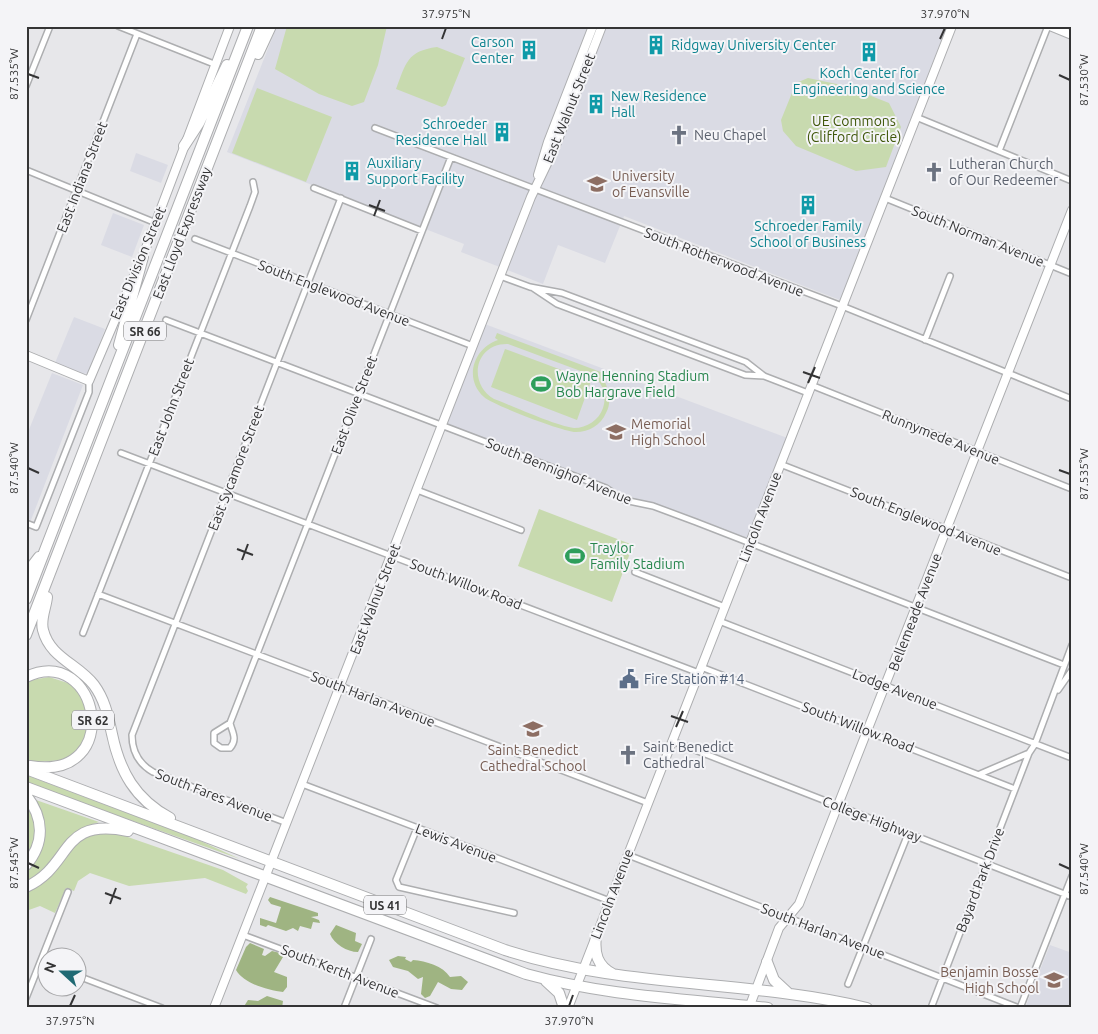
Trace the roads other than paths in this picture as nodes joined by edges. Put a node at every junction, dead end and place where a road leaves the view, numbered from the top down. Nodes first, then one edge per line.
1 (50, 26) edge
2 (118, 26) edge
3 (230, 26) edge
4 (262, 26) edge
5 (271, 26) edge
6 (592, 26) edge
7 (602, 26) edge
8 (952, 26) edge
9 (1049, 26) edge
10 (247, 28) edge
11 (137, 34) junction
12 (1072, 35) edge
13 (214, 64) junction
14 (26, 86) edge
15 (231, 106) junction
16 (916, 117) junction
17 (375, 128) dead end
18 (184, 146) junction
19 (999, 151) junction
20 (451, 157) junction
21 (26, 170) edge
22 (1072, 181) edge
23 (253, 182) dead end
24 (314, 188) dead end
25 (534, 189) junction
26 (76, 191) junction
27 (341, 198) junction
28 (885, 198) junction
29 (1072, 210) edge
30 (156, 223) junction
31 (422, 230) junction
32 (195, 239) dead end
33 (231, 253) junction
34 (143, 257) junction
35 (1050, 266) junction
36 (1072, 274) edge
37 (500, 276) junction
38 (950, 276) dead end
39 (308, 283) junction
40 (530, 286) junction
41 (842, 306) junction
42 (390, 314) junction
43 (26, 320) edge
44 (166, 320) dead end
45 (200, 333) junction
46 (925, 340) junction
47 (473, 346) junction
48 (26, 355) edge
49 (277, 362) junction
50 (115, 370) junction
51 (1008, 373) junction
52 (764, 376) junction
53 (89, 381) junction
54 (810, 389) junction
55 (358, 393) junction
56 (1072, 399) edge
57 (442, 425) junction
58 (977, 451) junction
59 (121, 453) dead end
60 (149, 463) junction
61 (780, 464) junction
62 (1072, 489) edge
63 (417, 490) junction
64 (226, 493) junction
65 (26, 523) edge
66 (308, 524) junction
67 (521, 530) dead end
68 (947, 530) junction
69 (750, 542) junction
70 (46, 548) junction
71 (391, 556) junction
72 (635, 572) dead end
73 (26, 574) edge
74 (50, 575) junction
75 (1072, 578) edge
76 (98, 594) junction
77 (26, 599) edge
78 (725, 607) junction
79 (916, 607) junction
80 (719, 621) junction
81 (175, 624) junction
82 (83, 633) dead end
83 (26, 635) edge
84 (1072, 645) edge
85 (257, 654) junction
86 (1064, 665) junction
87 (700, 670) junction
88 (1072, 670) edge
89 (26, 677) edge
90 (886, 685) junction
91 (340, 686) junction
92 (1054, 694) junction
93 (230, 722) junction
94 (868, 731) junction
95 (132, 737) joint
96 (672, 741) junction
97 (1035, 744) junction
98 (1029, 753) junction
99 (1072, 758) edge
100 (26, 767) edge
101 (980, 774) junction
102 (302, 784) junction
103 (26, 787) edge
104 (1015, 789) junction
105 (26, 795) edge
106 (648, 804) junction
107 (838, 806) junction
108 (287, 823) junction
109 (417, 828) junction
110 (908, 834) junction
111 (162, 838) junction
112 (222, 843) junction
113 (628, 855) junction
114 (272, 862) junction
115 (986, 864) junction
116 (26, 865) edge
117 (1072, 876) edge
118 (266, 878) junction
119 (26, 887) edge
120 (68, 892) dead end
121 (1064, 894) junction
122 (1072, 897) edge
123 (610, 901) junction
124 (514, 913) dead end
125 (788, 917) junction
126 (243, 935) junction
127 (596, 936) junction
128 (371, 940) dead end
129 (47, 946) edge
130 (863, 947) junction
131 (767, 962) junction
132 (38, 968) edge
133 (582, 971) junction
134 (619, 976) junction
135 (356, 978) junction
136 (942, 978) junction
137 (543, 979) junction
138 (88, 980) edge
139 (848, 984) dead end
140 (576, 986) junction
141 (756, 990) junction
142 (788, 993) junction
143 (26, 998) edge
144 (710, 1002) junction
145 (749, 1007) edge
146 (162, 1008) edge
147 (214, 1008) edge
148 (344, 1008) edge
149 (437, 1008) edge
150 (566, 1008) edge
151 (721, 1008) edge
152 (768, 1008) edge
153 (867, 1008) edge
154 (931, 1008) edge
155 (1019, 1008) edge

1 - 14 street
2 - 11 street
3 - 13 street, East Division Street
4 - 15 highway, East Lloyd Expressway / SR 66
5 - 15 highway
6 - 25 street, East Walnut Street
7 - 25 street, East Walnut Street
8 - 16 street, Lincoln Avenue
9 - 12 street
9 - 19 street
10 - 18 highway
10 - 50 highway, East Lloyd Expressway / SR 66
11 - 13 street
11 - 26 street, East Indiana Street
13 - 18 street, East Division Street
15 - 74 highway, East Lloyd Expressway / SR 66
16 - 19 street
16 - 28 street, Lincoln Avenue
17 - 20 street, South Rotherwood Avenue
18 - 30 street, East Division Street
19 - 22 street
20 - 25 street, South Rotherwood Avenue
20 - 31 street, East Olive Street
21 - 26 street
23 - 33 street, East John Street
24 - 27 street
25 - 37 street, East Walnut Street
25 - 41 street, South Rotherwood Avenue
26 - 30 street
26 - 43 street, East Indiana Street
27 - 31 street
27 - 39 street, East Sycamore Street
28 - 35 street, South Norman Avenue
28 - 41 street, Lincoln Avenue
29 - 35 street, Bellemeade Avenue
30 - 34 street, East Division Street
31 - 42 street, East Olive Street
32 - 33 street, South Englewood Avenue
33 - 39 street, South Englewood Avenue
33 - 45 street, East John Street
34 - 50 highway
34 - 53 street, East Division Street
35 - 36 street, South Norman Avenue
35 - 51 street, Bellemeade Avenue
37 - 40 street, Runnymede Avenue
37 - 47 street, East Walnut Street
38 - 46 street
39 - 42 street, South Englewood Avenue
39 - 49 street, East Sycamore Street
40 - 52 street, Runnymede Avenue
40 - 52 street, Runnymede Avenue
41 - 46 street, South Rotherwood Avenue
41 - 54 street, Lincoln Avenue
42 - 47 street, South Englewood Avenue
42 - 55 street, East Olive Street
44 - 45 street, South Bennighof Avenue
45 - 49 street, South Bennighof Avenue
45 - 60 street, East John Street
46 - 51 street, South Rotherwood Avenue
47 - 57 street, East Walnut Street
48 - 53 street
49 - 55 street, South Bennighof Avenue
49 - 64 street, East Sycamore Street
50 - 70 highway, East Lloyd Expressway / SR 66
51 - 56 street, South Rotherwood Avenue
51 - 58 street, Bellemeade Avenue
52 - 54 street, Runnymede Avenue
53 - 65 street, East Division Street
54 - 58 street, Runnymede Avenue
54 - 61 street, Lincoln Avenue
55 - 57 street, South Bennighof Avenue
55 - 66 street, East Olive Street
57 - 63 street, East Walnut Street
57 - 69 street, South Bennighof Avenue
58 - 62 street, Runnymede Avenue
58 - 68 street, Bellemeade Avenue
59 - 60 street, South Willow Road
60 - 64 street, South Willow Road
60 - 76 street, East John Street
61 - 68 street, South Englewood Avenue
61 - 69 street, Lincoln Avenue
63 - 67 street
63 - 71 street, East Walnut Street
64 - 66 street, South Willow Road
64 - 81 street, East Sycamore Street
66 - 71 street, South Willow Road
66 - 85 street, East Olive Street
68 - 75 street, South Englewood Avenue
68 - 79 street, Bellemeade Avenue
69 - 78 street, Lincoln Avenue
69 - 79 street, South Bennighof Avenue
70 - 73 highway, SR 66
70 - 77 highway, East Lloyd Expressway
71 - 87 street, South Willow Road
71 - 91 street, East Walnut Street
72 - 78 street
74 - 83 highway, East Lloyd Expressway / SR 66
74 - 112 highway
76 - 81 street, South Harlan Avenue
76 - 82 street, East John Street
78 - 80 street, Lincoln Avenue
79 - 86 street, South Bennighof Avenue
79 - 90 street, Bellemeade Avenue
80 - 87 street, Lincoln Avenue
80 - 90 street, Lodge Avenue
81 - 85 street, South Harlan Avenue
81 - 95 street, East Sycamore Street
84 - 86 street
85 - 91 street, South Harlan Avenue
85 - 93 street, East Olive Street
86 - 92 street
87 - 94 street, South Willow Road
87 - 96 street, Lincoln Avenue
88 - 92 street
89 - 100 highway, SR 62
90 - 94 street, Bellemeade Avenue
90 - 97 street, Lodge Avenue
91 - 102 street, East Walnut Street
91 - 106 street, South Harlan Avenue
92 - 97 street
93 - 93 street
94 - 101 street, South Willow Road
94 - 107 street, Bellemeade Avenue
95 - 108 street, South Fares Avenue
96 - 106 street, Lincoln Avenue
96 - 107 street, College Highway
97 - 98 street, Bayard Park Drive
97 - 99 street, Lodge Avenue
98 - 101 street
98 - 104 street, Bayard Park Drive
100 - 112 highway, US 41
101 - 104 street, South Willow Road
102 - 108 street, East Walnut Street
102 - 109 street, Lewis Avenue
103 - 111 highway, US 41
104 - 115 street, Bayard Park Drive
105 - 116 highway
106 - 113 street, Lincoln Avenue
107 - 110 street, College Highway
107 - 125 street, Bellemeade Avenue
108 - 114 street, East Walnut Street
109 - 123 street, Lewis Avenue
109 - 124 street
110 - 115 street, College Highway
110 - 130 street
111 - 118 highway, US 41
111 - 119 highway
112 - 114 highway, US 41
113 - 123 street, Lincoln Avenue
113 - 125 street, South Harlan Avenue
114 - 118 street, East Walnut Street
114 - 133 highway, US 41
115 - 121 street, College Highway
115 - 136 street, Bayard Park Drive
117 - 121 street
118 - 126 street, East Walnut Street
118 - 137 highway, US 41
120 - 129 street
121 - 122 street, College Highway
121 - 155 street
123 - 127 street, Lincoln Avenue
125 - 130 street, South Harlan Avenue
125 - 131 street, Bellemeade Avenue
126 - 135 street, South Kerth Avenue
126 - 147 street, East Walnut Street
127 - 133 street, Lincoln Avenue
127 - 134 highway
128 - 135 street
130 - 136 street, South Harlan Avenue
130 - 139 street
131 - 141 street, Bellemeade Avenue
131 - 142 highway
132 - 143 street
133 - 134 highway, US 41
133 - 140 street, Lincoln Avenue
134 - 141 highway, US 41
135 - 148 street
135 - 149 street, South Kerth Avenue
136 - 154 street, Bayard Park Drive
136 - 155 street, South Harlan Avenue
137 - 140 highway, US 41
137 - 150 highway
138 - 146 street
140 - 144 highway, US 41
140 - 150 street, Lincoln Avenue
141 - 142 highway, US 41
141 - 145 street, Bellemeade Avenue
142 - 153 highway, US 41
144 - 145 highway, US 41
144 - 151 highway
145 - 152 highway, US 41

